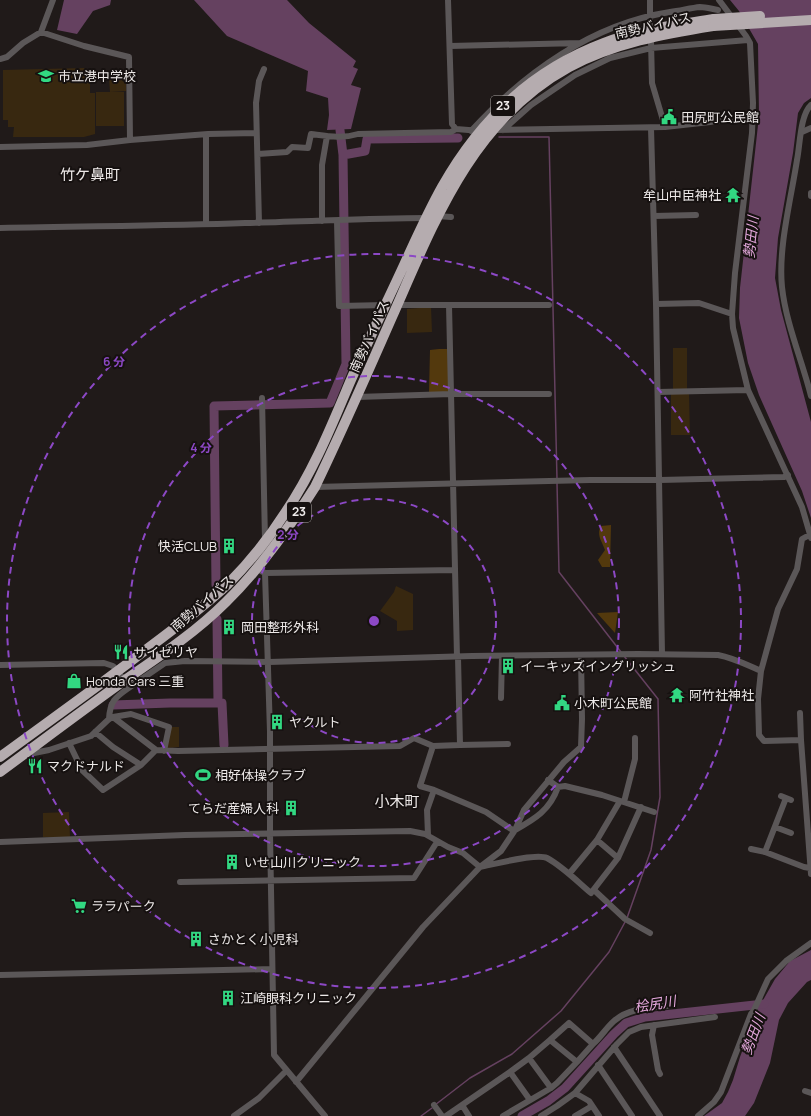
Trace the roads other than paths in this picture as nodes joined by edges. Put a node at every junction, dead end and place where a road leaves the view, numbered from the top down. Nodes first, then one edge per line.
1 (53, 0) edge
2 (448, 0) edge
3 (650, 0) edge
4 (719, 0) edge
5 (811, 14) edge
6 (650, 15) junction
7 (715, 18) junction
8 (811, 20) edge
9 (650, 23) dead end
10 (41, 32) junction
11 (748, 40) junction
12 (651, 41) dead end
13 (580, 43) junction
14 (450, 46) junction
15 (651, 48) junction
16 (0, 59) edge
17 (264, 68) dead end
18 (811, 105) edge
19 (752, 114) junction
20 (665, 127) junction
21 (651, 128) junction
22 (810, 128) edge
23 (456, 129) junction
24 (498, 130) junction
25 (475, 131) junction
26 (802, 132) junction
27 (256, 134) junction
28 (206, 135) junction
29 (327, 136) junction
30 (130, 140) junction
31 (0, 147) edge
32 (258, 154) junction
33 (696, 215) dead end
34 (437, 216) junction
35 (654, 216) junction
36 (451, 217) dead end
37 (426, 218) junction
38 (322, 221) junction
39 (337, 221) junction
40 (259, 223) junction
41 (206, 224) junction
42 (0, 228) edge
43 (656, 304) junction
44 (386, 305) junction
45 (397, 305) junction
46 (549, 305) dead end
47 (449, 306) junction
48 (732, 314) junction
49 (748, 390) junction
50 (658, 392) junction
51 (450, 394) junction
52 (549, 394) dead end
53 (811, 396) edge
54 (357, 397) junction
55 (262, 398) dead end
56 (788, 475) junction
57 (660, 480) junction
58 (453, 484) junction
59 (315, 487) junction
60 (811, 535) edge
61 (265, 540) junction
62 (455, 570) junction
63 (261, 571) junction
64 (662, 654) junction
65 (502, 656) junction
66 (581, 656) junction
67 (457, 657) junction
68 (269, 662) junction
69 (0, 665) edge
70 (118, 671) junction
71 (761, 671) junction
72 (128, 684) junction
73 (501, 698) dead end
74 (800, 713) dead end
75 (111, 718) junction
76 (95, 732) junction
77 (635, 738) dead end
78 (801, 740) junction
79 (69, 743) junction
80 (508, 744) dead end
81 (460, 745) junction
82 (433, 746) junction
83 (270, 748) junction
84 (156, 750) junction
85 (164, 751) junction
86 (34, 753) dead end
87 (0, 757) edge
88 (141, 765) junction
89 (0, 772) edge
90 (548, 780) junction
91 (558, 787) junction
92 (434, 790) junction
93 (786, 798) dead end
94 (622, 801) junction
95 (641, 807) junction
96 (654, 812) dead end
97 (775, 826) junction
98 (514, 830) junction
99 (791, 833) dead end
100 (270, 834) junction
101 (428, 836) junction
102 (597, 840) junction
103 (0, 842) edge
104 (437, 842) junction
105 (751, 849) dead end
106 (765, 852) junction
107 (618, 858) junction
108 (480, 867) junction
109 (811, 871) edge
110 (569, 874) junction
111 (271, 880) junction
112 (180, 882) dead end
113 (594, 890) junction
114 (650, 933) dead end
115 (811, 943) edge
116 (272, 969) junction
117 (0, 975) edge
118 (667, 1006) dead end
119 (715, 1017) dead end
120 (654, 1025) junction
121 (640, 1027) junction
122 (652, 1033) junction
123 (550, 1040) junction
124 (593, 1044) junction
125 (614, 1047) junction
126 (529, 1058) junction
127 (577, 1062) junction
128 (598, 1065) junction
129 (286, 1071) junction
130 (510, 1072) junction
131 (660, 1074) dead end
132 (296, 1082) junction
133 (551, 1088) junction
134 (575, 1093) junction
135 (530, 1100) junction
136 (462, 1105) junction
137 (435, 1106) dead end
138 (592, 1106) junction
139 (234, 1116) edge
140 (325, 1116) edge
141 (442, 1116) edge
142 (446, 1116) edge
143 (469, 1116) edge
144 (503, 1116) edge
145 (541, 1116) edge
146 (575, 1116) edge
147 (599, 1116) edge
148 (632, 1116) edge
149 (660, 1116) edge
150 (698, 1116) edge

1 - 10 street
2 - 14 street
3 - 6 street
4 - 11 street
5 - 7 highway, 南勢バイパス / 23, bridge
6 - 7 street
6 - 9 street
6 - 13 street
7 - 8 highway, 南勢バイパス / 23, bridge
7 - 24 highway, 南勢バイパス / 23
7 - 25 highway, 南勢バイパス / 23
10 - 16 street
10 - 30 street
11 - 15 street
11 - 19 street
12 - 15 street
13 - 14 street
13 - 25 street
14 - 23 street
15 - 20 street
15 - 24 street
17 - 27 street
18 - 26 street
19 - 20 street
19 - 48 street
20 - 21 street
21 - 24 street
21 - 35 street
22 - 26 street
23 - 25 street
23 - 29 street
24 - 25 street
24 - 34 highway, 南勢バイパス / 23
25 - 37 highway, 南勢バイパス / 23
26 - 53 street
27 - 28 street
27 - 32 street
28 - 30 street
28 - 41 street
29 - 32 street
29 - 38 street
30 - 31 street
32 - 40 street
33 - 35 street
34 - 36 street
34 - 45 highway, 南勢バイパス / 23
35 - 43 street
37 - 39 street
37 - 44 highway, 南勢バイパス / 23
38 - 39 street
38 - 40 street
39 - 44 street
40 - 41 street
41 - 42 street
43 - 48 street
43 - 50 street
44 - 45 street
44 - 61 highway, 南勢バイパス / 23
45 - 47 street
45 - 54 highway, 南勢バイパス / 23
46 - 47 street
47 - 51 street
48 - 49 street
49 - 50 street
49 - 56 street
50 - 57 street
51 - 52 street
51 - 54 street
51 - 58 street
54 - 59 highway, 南勢バイパス / 23
55 - 61 street
56 - 57 street
56 - 60 street
57 - 58 street
57 - 64 street
58 - 59 street
58 - 62 street
59 - 63 highway, 南勢バイパス / 23
60 - 71 street
61 - 70 highway, 南勢バイパス / 23
62 - 63 street
62 - 67 street
63 - 68 street
63 - 72 highway, 南勢バイパス / 23
64 - 66 street
64 - 71 street
65 - 66 street
65 - 67 street
65 - 73 street
66 - 90 street
67 - 68 street
67 - 81 street
68 - 72 street
68 - 83 street
69 - 70 street
70 - 72 street
70 - 87 highway, 南勢バイパス / 23
71 - 78 street
72 - 75 street
72 - 89 highway, 南勢バイパス / 23
74 - 78 street
75 - 76 street
75 - 84 street
75 - 85 street
76 - 79 street
76 - 88 street
77 - 94 street
78 - 109 street
79 - 86 street
79 - 88 street
80 - 81 street
81 - 82 street
82 - 83 street
82 - 92 street
83 - 85 street
83 - 100 street
84 - 85 street
84 - 88 street
90 - 91 street
90 - 98 street
91 - 94 street
91 - 98 street
92 - 98 street
92 - 101 street
93 - 97 street
94 - 95 street
94 - 102 street
95 - 96 street
95 - 107 street
97 - 99 street
97 - 106 street
98 - 108 street
100 - 101 street
100 - 103 street
100 - 111 street
101 - 104 street
102 - 107 street
102 - 110 street
104 - 108 street
104 - 111 street
105 - 106 street
106 - 109 street
107 - 113 street
108 - 110 street
108 - 132 street
110 - 113 street
111 - 112 street
111 - 116 street
113 - 114 street
115 - 150 street
116 - 117 street
116 - 129 street
118 - 124 street
119 - 120 street
120 - 121 street
120 - 122 street
121 - 122 street
121 - 125 street
122 - 131 street
123 - 124 street
123 - 126 street
123 - 127 street
124 - 127 street
125 - 128 street
125 - 149 street
126 - 130 street
126 - 133 street
127 - 133 street
128 - 134 street
128 - 148 street
129 - 132 street
129 - 139 street
130 - 135 street
130 - 136 street
132 - 140 street
133 - 135 street
134 - 138 street
134 - 145 street
135 - 144 street
136 - 142 street
136 - 143 street
137 - 141 street
138 - 146 street
138 - 147 street

